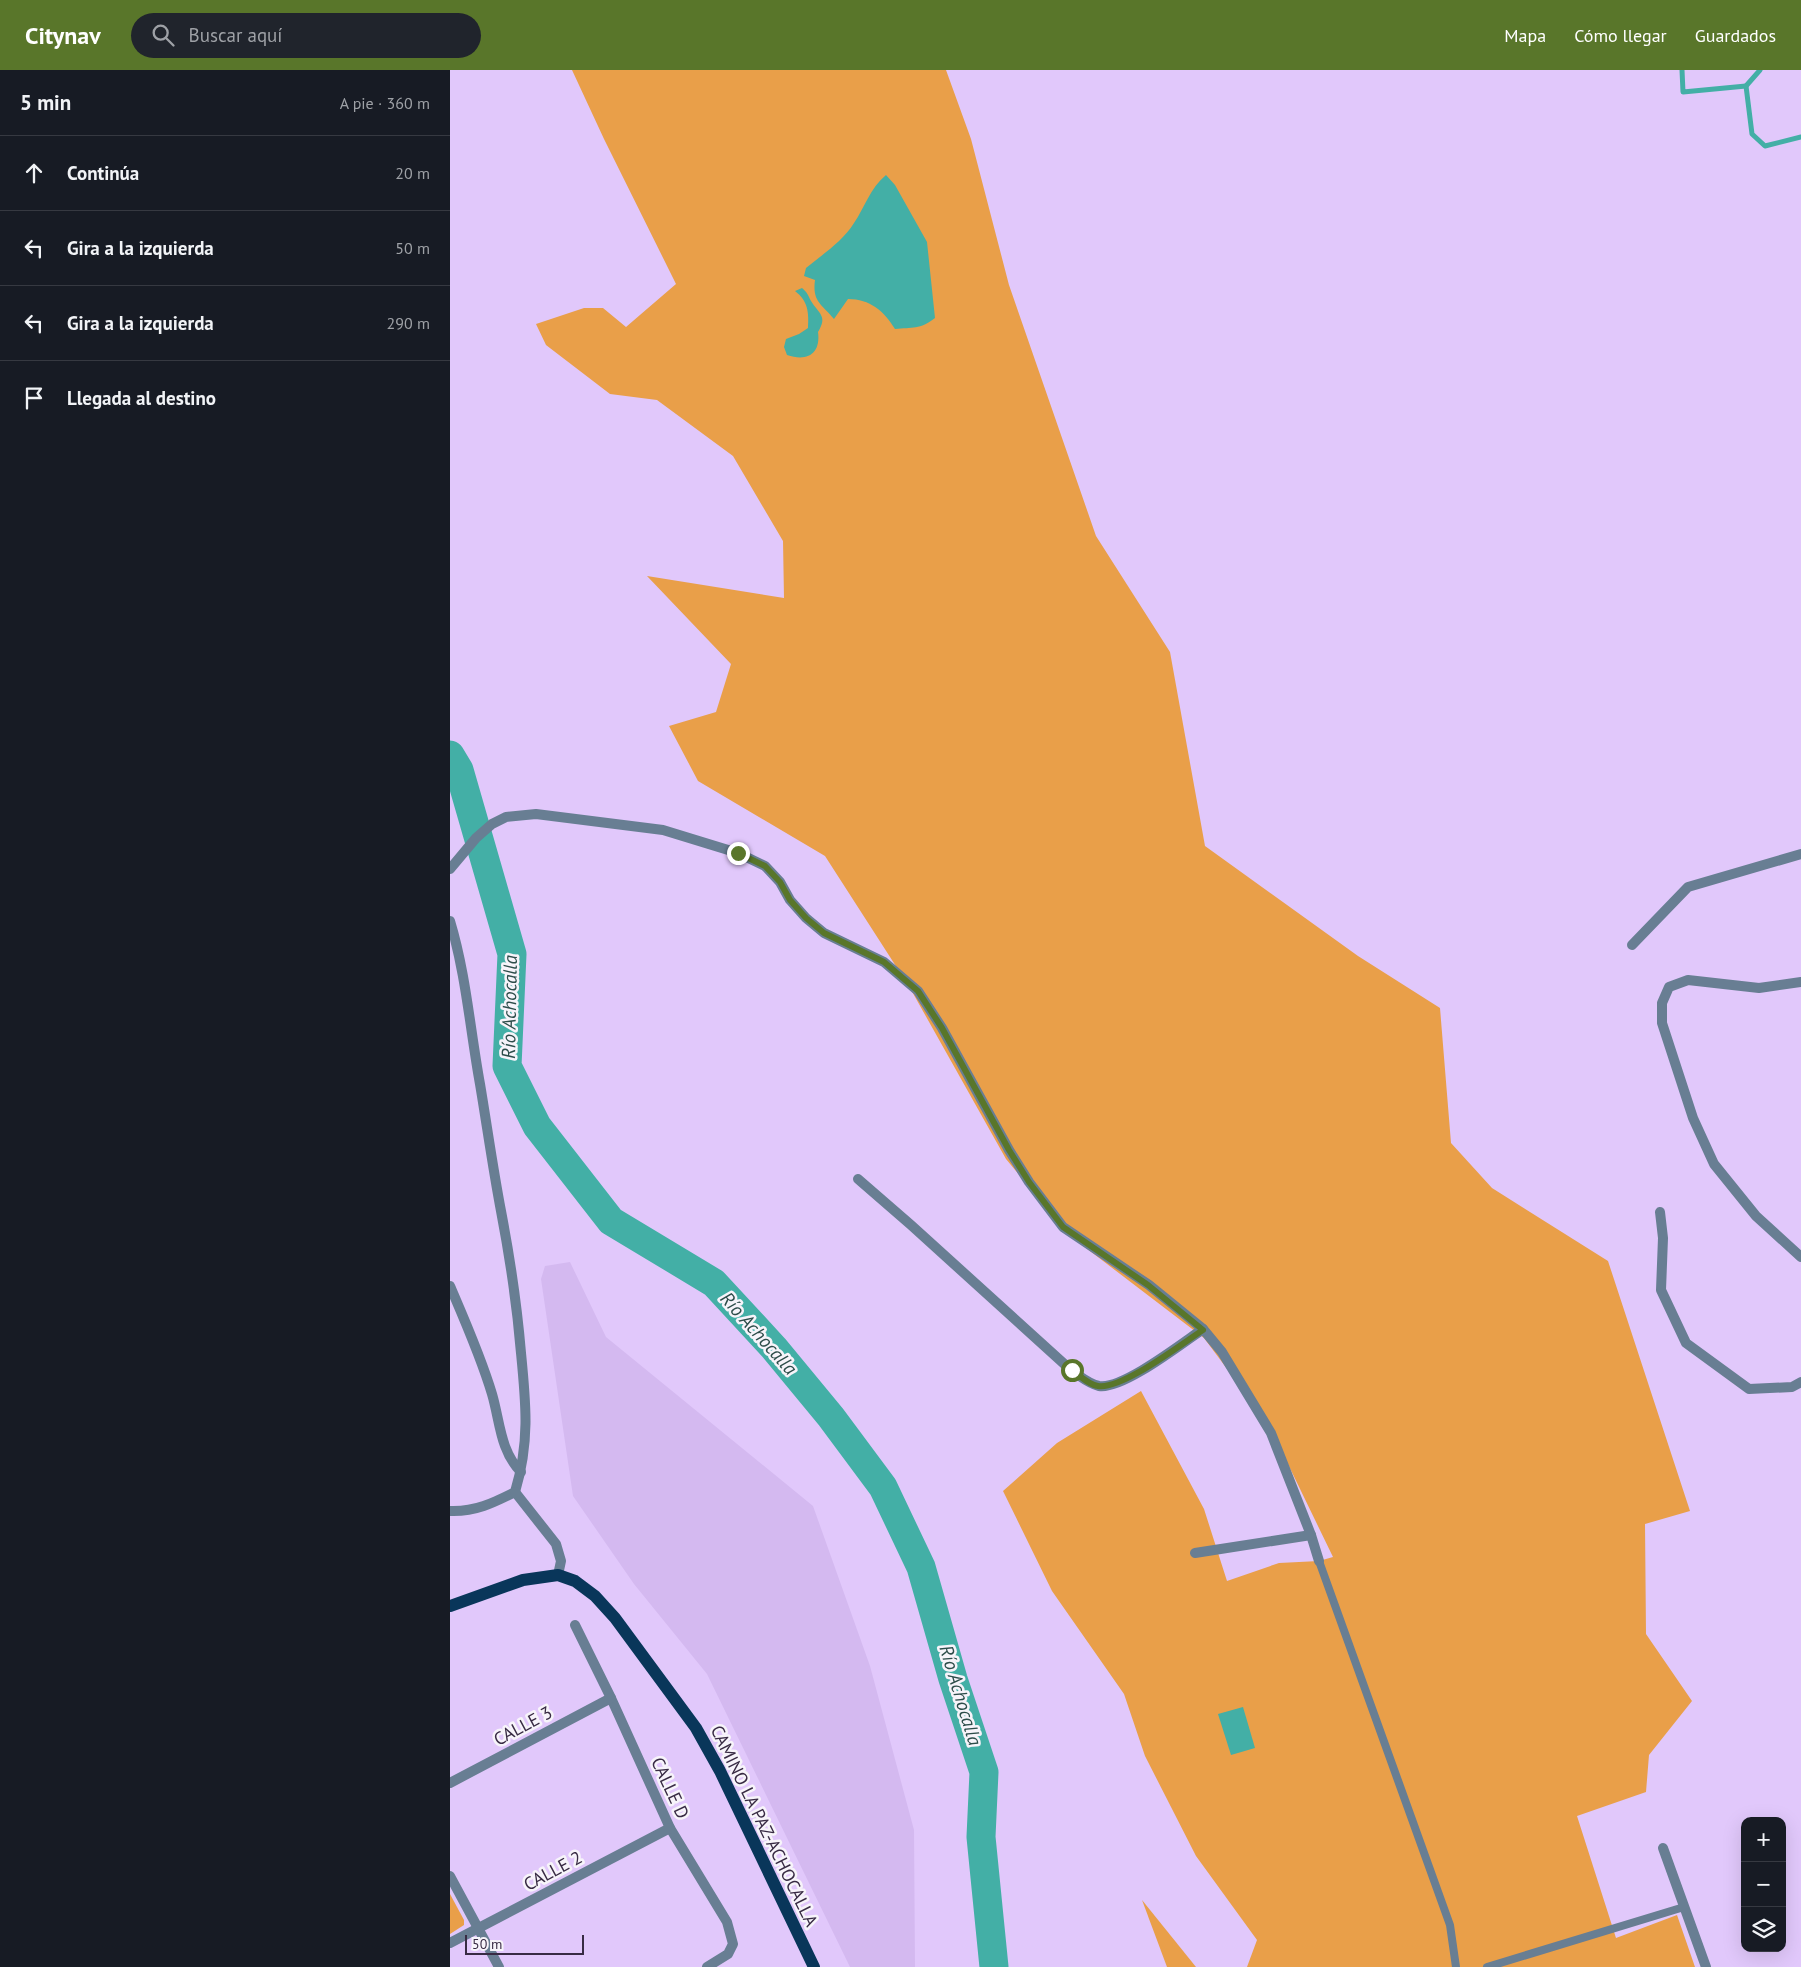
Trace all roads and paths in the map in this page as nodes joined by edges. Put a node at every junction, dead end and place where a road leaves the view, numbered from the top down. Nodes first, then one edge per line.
1 (1801, 854) edge
2 (450, 869) edge
3 (450, 921) edge
4 (1632, 945) dead end
5 (1801, 982) edge
6 (858, 1179) dead end
7 (1660, 1212) dead end
8 (1801, 1257) edge
9 (450, 1286) edge
10 (1203, 1330) junction
11 (1801, 1382) edge
12 (521, 1472) junction
13 (514, 1492) junction
14 (450, 1511) edge
15 (1311, 1535) junction
16 (1195, 1552) dead end
17 (1319, 1561) joint
18 (558, 1575) junction
19 (450, 1606) edge
20 (576, 1625) dead end
21 (611, 1698) junction
22 (450, 1783) edge
23 (670, 1828) junction
24 (1663, 1848) dead end
25 (450, 1876) edge
26 (1684, 1907) junction
27 (478, 1928) junction
28 (450, 1943) edge
29 (499, 1967) edge
30 (707, 1967) edge
31 (814, 1967) edge
32 (1456, 1967) edge
33 (1487, 1967) edge
34 (1706, 1967) edge

1 - 4 street
2 - 10 street
3 - 12 street
5 - 8 street
6 - 10 street
7 - 11 street
9 - 12 street
10 - 15 street
12 - 13 street
13 - 14 street
13 - 18 street
15 - 16 street
15 - 17 street
17 - 32 lane
18 - 19 main road
18 - 31 main road, CAMINO LA PAZ-ACHOCALLA
20 - 21 street, CALLE D
21 - 22 street, CALLE 3
21 - 23 street, CALLE D
23 - 27 street, CALLE 2
23 - 30 street, CALLE D
24 - 26 street
25 - 27 street
26 - 33 lane
26 - 34 street
27 - 28 street, CALLE 2
27 - 29 street

